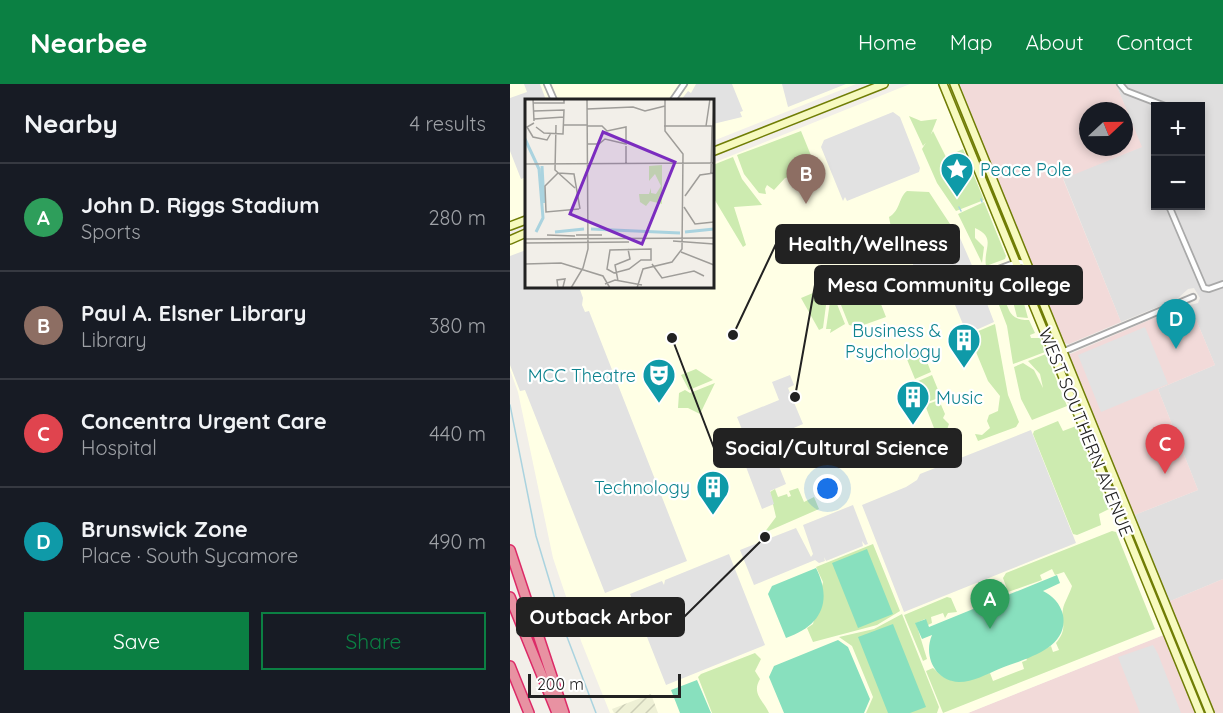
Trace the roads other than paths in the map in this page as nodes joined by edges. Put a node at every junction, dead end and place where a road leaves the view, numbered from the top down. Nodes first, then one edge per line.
1 (547, 84) edge
2 (684, 84) edge
3 (884, 84) edge
4 (943, 84) edge
5 (954, 84) edge
6 (1120, 84) edge
7 (554, 99) edge
8 (674, 99) edge
9 (1155, 102) edge
10 (714, 151) edge
11 (974, 158) junction
12 (1000, 196) junction
13 (1171, 210) edge
14 (525, 220) edge
15 (510, 226) edge
16 (525, 233) edge
17 (510, 240) edge
18 (1017, 262) junction
19 (1027, 263) junction
20 (1020, 270) junction
21 (980, 276) dead end
22 (1223, 284) edge
23 (983, 285) dead end
24 (1193, 297) dead end
25 (1059, 353) junction
26 (510, 550) edge
27 (510, 597) edge
28 (1171, 643) junction
29 (510, 666) edge
30 (510, 677) edge
31 (1201, 691) junction
32 (527, 713) edge
33 (557, 713) edge
34 (564, 713) edge
35 (1200, 713) edge
36 (1209, 713) edge

1 - 7 street
2 - 8 street
3 - 10 main road
4 - 11 main road, WEST SOUTHERN AVENUE
5 - 12 main road, WEST SOUTHERN AVENUE
6 - 9 street
11 - 12 main road
11 - 18 main road, WEST SOUTHERN AVENUE
12 - 19 main road, WEST SOUTHERN AVENUE
13 - 22 street
14 - 15 main road
16 - 17 main road
18 - 19 street
18 - 20 main road, WEST SOUTHERN AVENUE
18 - 21 street
19 - 20 street
19 - 25 main road, WEST SOUTHERN AVENUE
20 - 23 street
20 - 25 main road, WEST SOUTHERN AVENUE
24 - 25 street
25 - 28 main road, WEST SOUTHERN AVENUE
25 - 31 main road, WEST SOUTHERN AVENUE
26 - 34 highway
27 - 33 highway
28 - 31 main road
28 - 35 main road, WEST SOUTHERN AVENUE
29 - 32 highway
30 - 32 highway
31 - 36 main road, WEST SOUTHERN AVENUE

